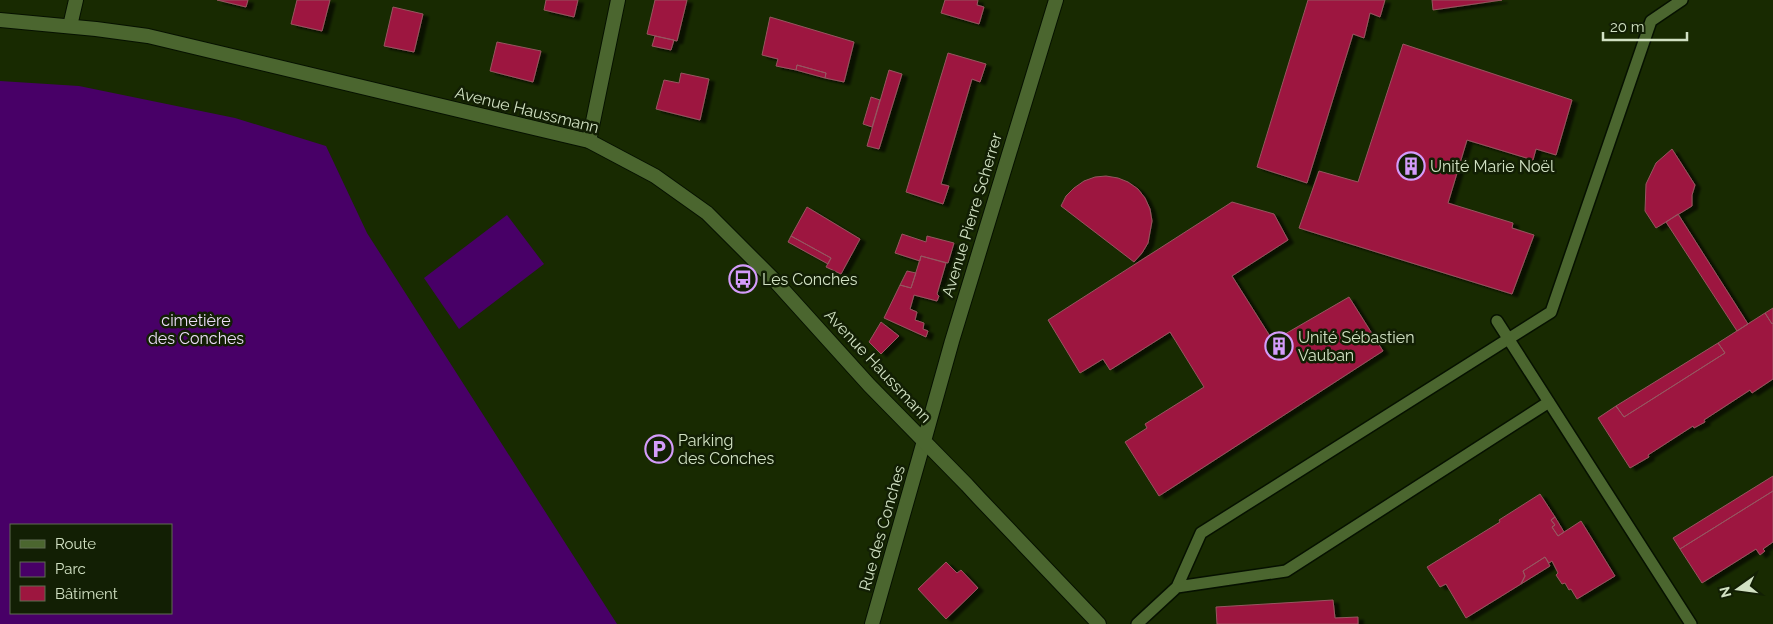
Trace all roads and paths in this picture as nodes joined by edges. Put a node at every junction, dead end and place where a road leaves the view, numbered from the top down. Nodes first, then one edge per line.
1 (76, 0) edge
2 (618, 0) edge
3 (1056, 0) edge
4 (1682, 0) edge
5 (0, 20) edge
6 (70, 26) junction
7 (589, 141) junction
8 (1497, 321) dead end
9 (1509, 339) junction
10 (1549, 402) junction
11 (924, 441) junction
12 (1177, 587) junction
13 (872, 624) edge
14 (1099, 624) edge
15 (1137, 624) edge
16 (1691, 624) edge

1 - 6 street
2 - 7 street
3 - 11 street, Avenue Pierre Scherrer
4 - 9 lane
5 - 6 street, Avenue Haussmann
6 - 7 street, Avenue Haussmann
7 - 11 street, Avenue Haussmann
8 - 9 lane
9 - 10 lane
9 - 12 lane
10 - 12 lane
10 - 16 lane
11 - 13 street, Rue des Conches
11 - 14 street, Avenue Haussmann
12 - 15 lane

